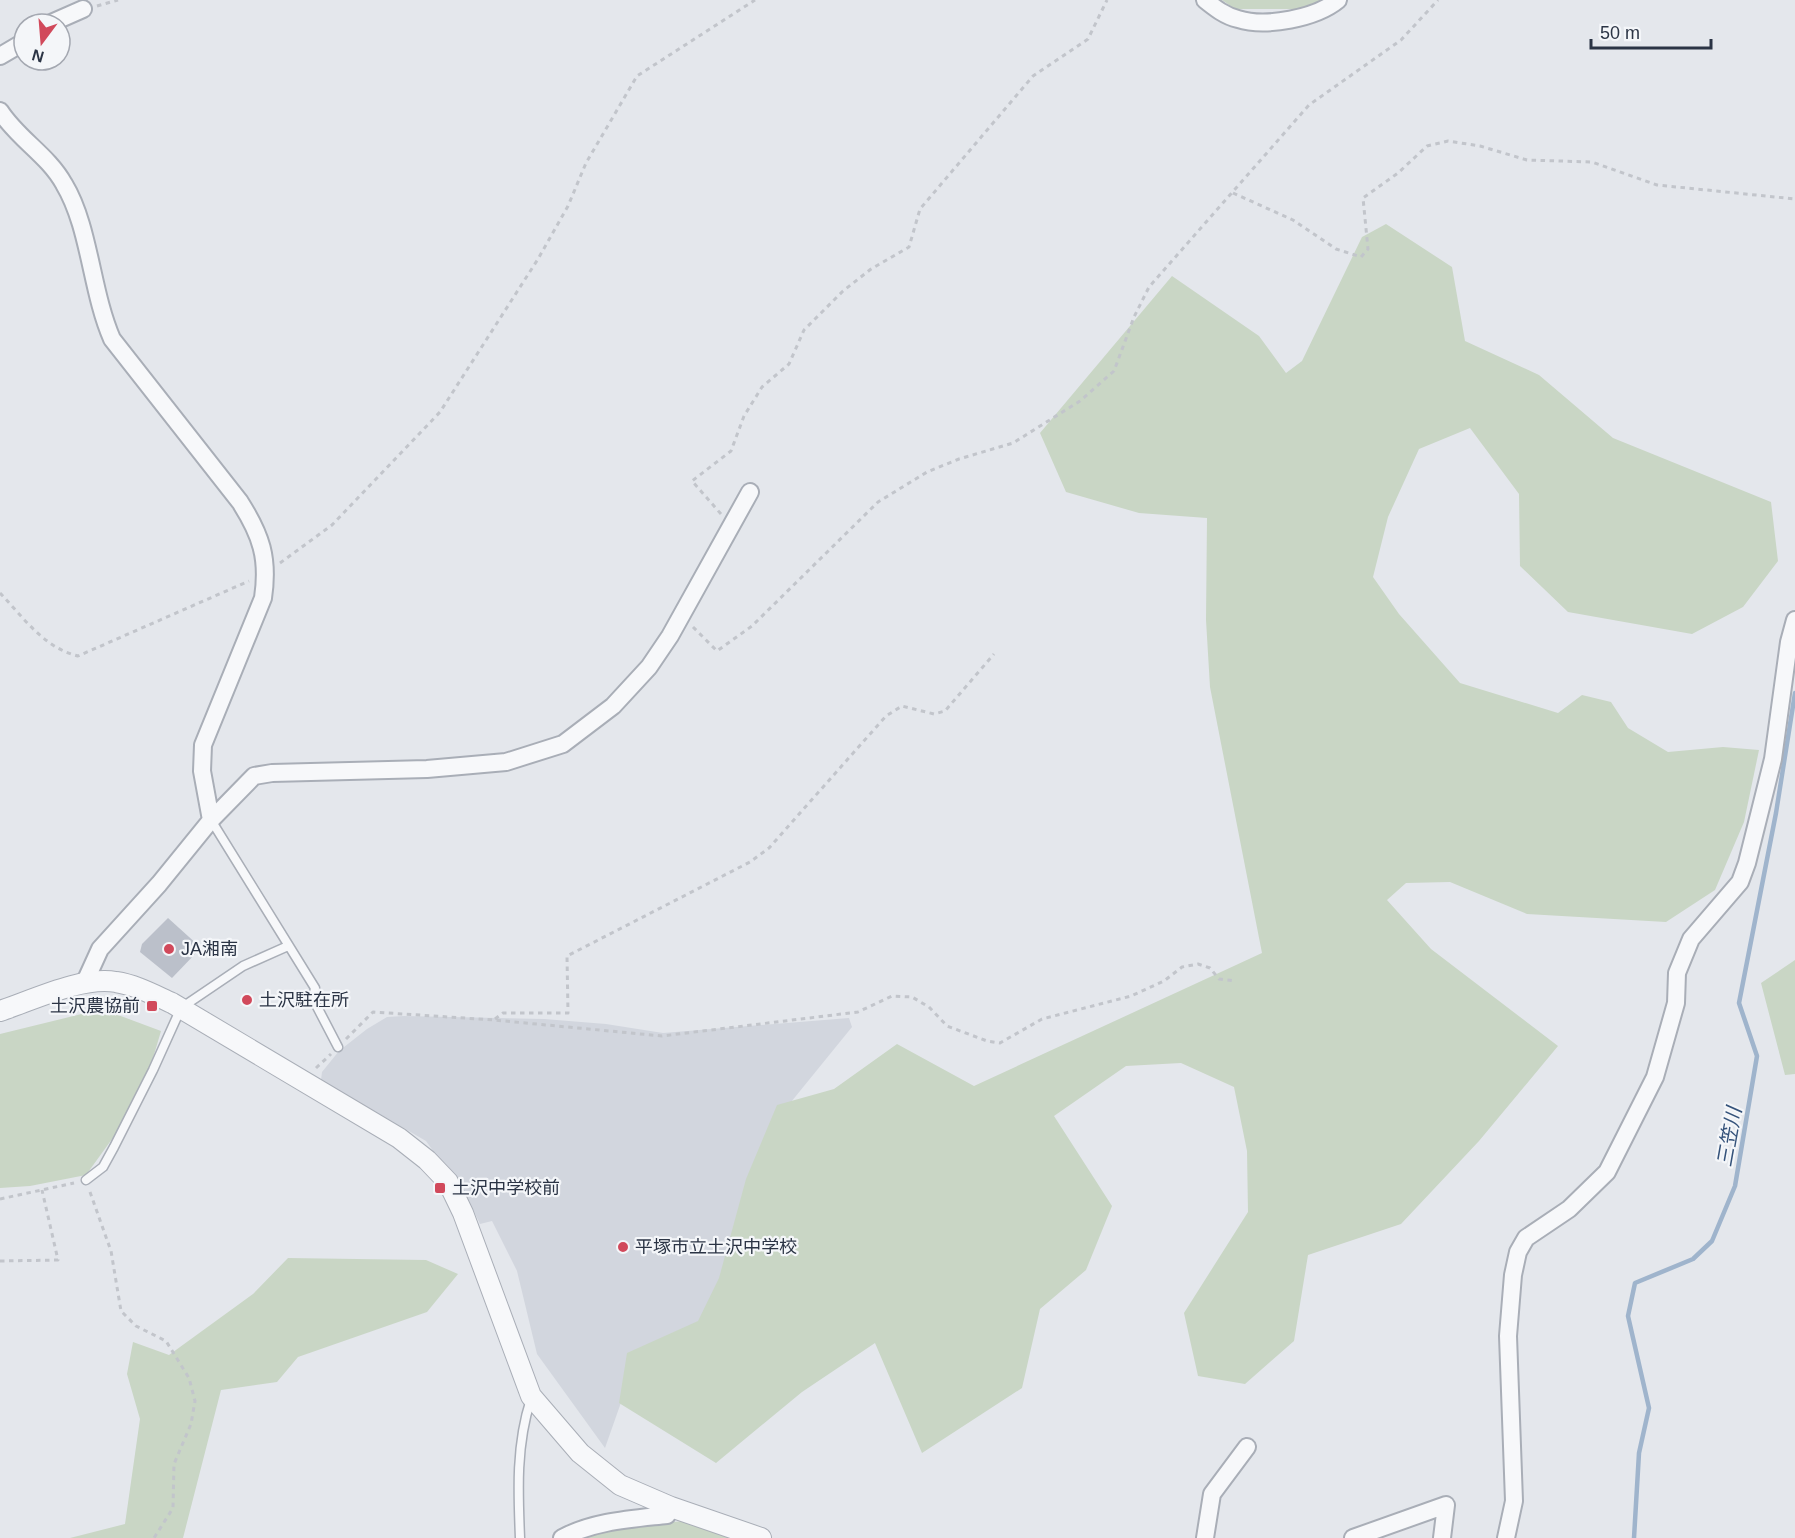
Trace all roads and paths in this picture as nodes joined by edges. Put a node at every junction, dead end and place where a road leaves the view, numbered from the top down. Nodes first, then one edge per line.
1 (118, 0) edge
2 (755, 0) edge
3 (1107, 0) edge
4 (1205, 0) edge
5 (1338, 0) edge
6 (1438, 0) edge
7 (83, 9) joint
8 (72, 14) edge
9 (0, 111) edge
10 (1233, 194) junction
11 (1795, 200) edge
12 (750, 492) dead end
13 (730, 525) junction
14 (267, 573) junction
15 (0, 593) edge
16 (681, 615) junction
17 (1795, 620) edge
18 (994, 654) dead end
19 (211, 820) junction
20 (288, 946) junction
21 (1235, 981) dead end
22 (85, 982) junction
23 (181, 1008) junction
24 (0, 1011) edge
25 (494, 1020) junction
26 (338, 1047) junction
27 (304, 1080) junction
28 (86, 1180) junction
29 (42, 1190) junction
30 (0, 1199) edge
31 (0, 1261) edge
32 (531, 1396) junction
33 (1247, 1447) dead end
34 (671, 1507) junction
35 (154, 1538) edge
36 (520, 1538) edge
37 (562, 1538) edge
38 (761, 1538) edge
39 (1205, 1538) edge
40 (1353, 1538) edge
41 (1442, 1538) edge
42 (1506, 1538) edge

1 - 7 path
2 - 14 path
3 - 13 path
4 - 5 street
6 - 10 path
7 - 8 street
9 - 14 street
10 - 11 path
10 - 16 path
12 - 13 street
13 - 16 street
14 - 15 path
14 - 19 street
16 - 19 street
17 - 42 street
18 - 25 path
19 - 20 lane
19 - 22 street
20 - 23 lane
20 - 26 lane
21 - 25 path
22 - 23 street
22 - 24 street
23 - 27 street
23 - 28 lane
25 - 26 path
26 - 27 path
27 - 32 street
28 - 29 path
28 - 35 path
29 - 30 path
29 - 31 path
32 - 34 street
32 - 36 lane
33 - 39 street
34 - 37 street
34 - 38 street
40 - 41 street

